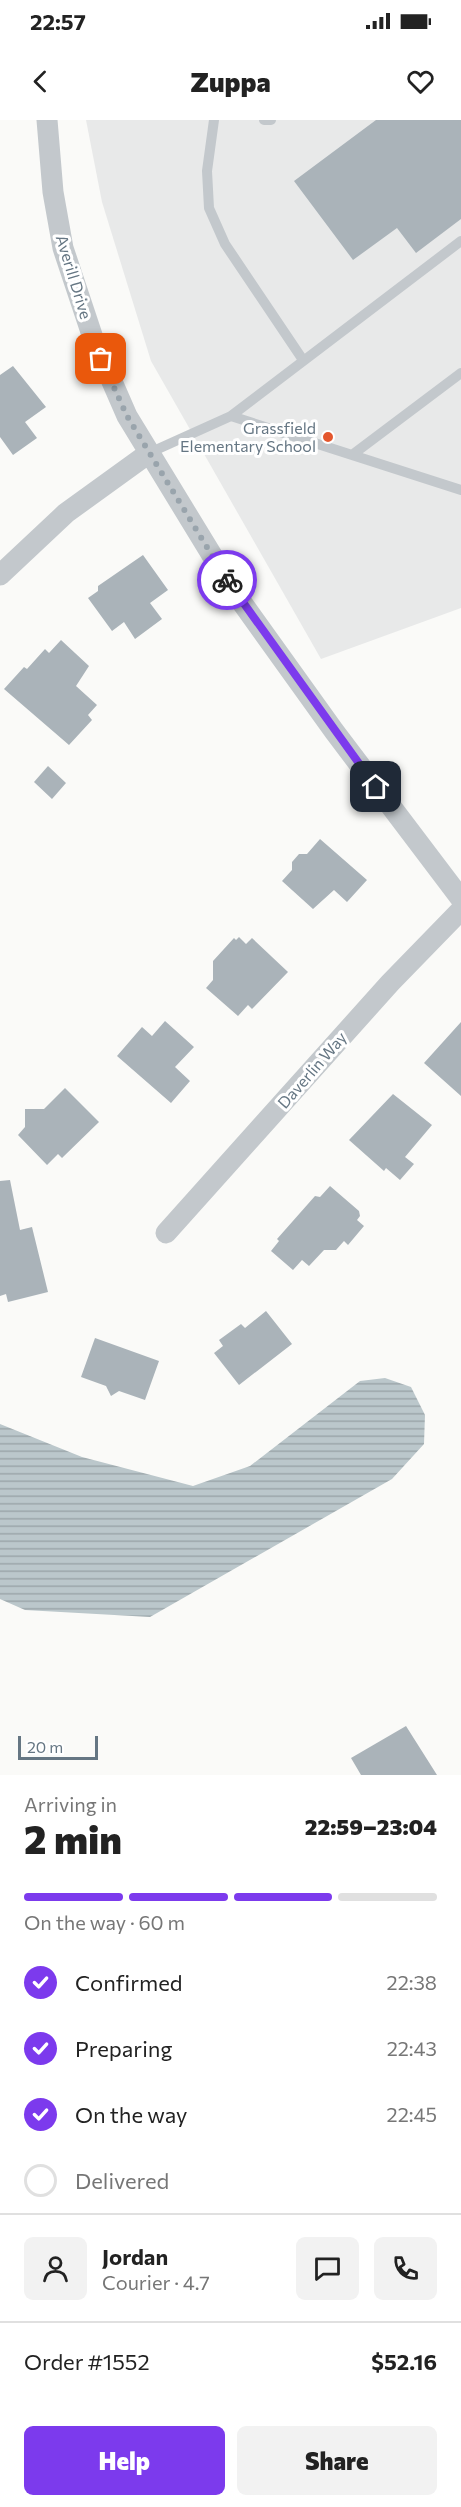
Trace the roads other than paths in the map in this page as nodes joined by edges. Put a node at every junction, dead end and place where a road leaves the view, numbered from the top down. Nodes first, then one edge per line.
1 (47, 120) edge
2 (214, 120) edge
3 (264, 120) edge
4 (271, 120) edge
5 (461, 241) edge
6 (303, 360) junction
7 (461, 373) edge
8 (231, 416) junction
9 (148, 453) junction
10 (352, 455) junction
11 (461, 490) edge
12 (0, 575) edge
13 (461, 899) edge
14 (461, 910) edge
15 (166, 1233) dead end

1 - 9 street, Averill Drive
2 - 6 lane
3 - 4 lane
5 - 6 lane
6 - 8 lane
7 - 10 lane
8 - 9 lane
8 - 10 lane
9 - 12 street
9 - 13 street, Averill Drive
10 - 11 lane
14 - 15 street, Daverlin Way

